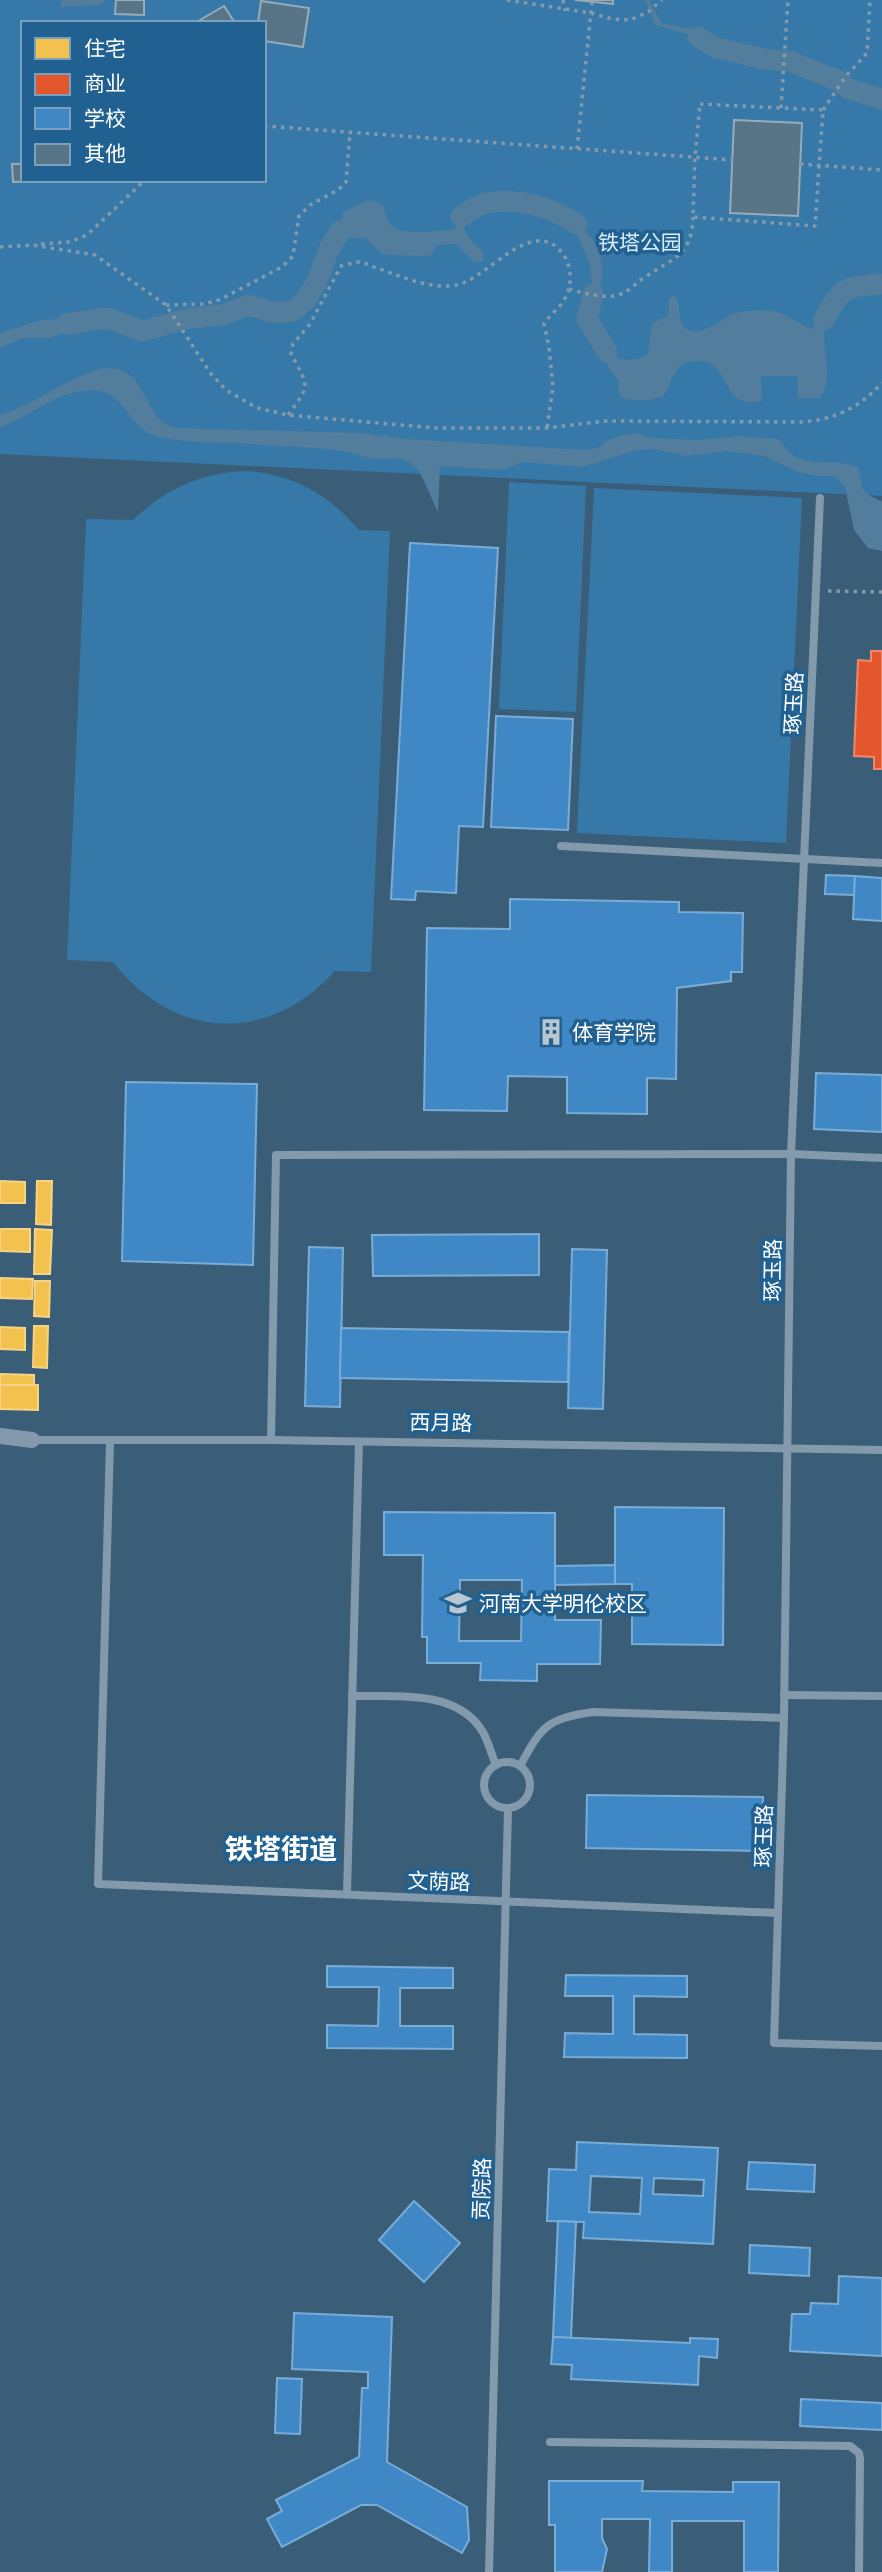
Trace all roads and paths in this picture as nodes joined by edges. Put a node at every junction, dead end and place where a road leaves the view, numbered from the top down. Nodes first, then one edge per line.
1 (507, 0) edge
2 (563, 0) edge
3 (663, 0) edge
4 (788, 0) edge
5 (870, 0) edge
6 (592, 2) dead end
7 (565, 10) junction
8 (591, 13) junction
9 (781, 108) junction
10 (823, 110) junction
11 (266, 126) edge
12 (350, 132) junction
13 (577, 149) junction
14 (695, 158) junction
15 (733, 160) dead end
16 (800, 164) dead end
17 (820, 165) junction
18 (882, 170) edge
19 (143, 182) edge
20 (693, 217) junction
21 (32, 245) junction
22 (0, 247) edge
23 (568, 289) junction
24 (166, 305) junction
25 (882, 383) edge
26 (288, 415) junction
27 (547, 428) junction
28 (820, 498) dead end
29 (816, 591) junction
30 (882, 592) edge
31 (561, 846) dead end
32 (804, 859) junction
33 (882, 863) edge
34 (791, 1154) junction
35 (882, 1158) edge
36 (0, 1436) edge
37 (32, 1440) joint
38 (271, 1440) junction
39 (110, 1441) junction
40 (359, 1442) junction
41 (788, 1448) junction
42 (882, 1450) edge
43 (784, 1695) junction
44 (352, 1696) junction
45 (882, 1696) edge
46 (784, 1718) junction
47 (496, 1765) junction
48 (520, 1766) junction
49 (508, 1808) junction
50 (347, 1895) junction
51 (506, 1901) junction
52 (778, 1913) junction
53 (882, 2046) edge
54 (550, 2442) dead end
55 (489, 2572) edge
56 (859, 2572) edge

1 - 7 path
2 - 7 path
3 - 8 path
4 - 9 path
5 - 10 path
6 - 8 path
7 - 8 path
8 - 13 path
9 - 10 path
9 - 14 path
10 - 17 path
11 - 12 path
12 - 13 path
12 - 24 path
13 - 14 path
14 - 15 path
14 - 20 path
16 - 17 path
17 - 18 path
17 - 20 path
19 - 21 path
20 - 23 path
21 - 22 path
21 - 24 path
23 - 26 path
23 - 27 path
24 - 26 path
25 - 27 path
26 - 27 path
28 - 29 lane, 琢玉路
29 - 30 path
29 - 32 lane, 琢玉路
31 - 32 lane
32 - 33 lane
32 - 34 lane, 琢玉路
34 - 35 lane
34 - 38 lane
34 - 41 lane, 琢玉路
36 - 37 street, 西月路
37 - 39 lane, 西月路
38 - 39 lane, 西月路
38 - 40 lane, 西月路
39 - 50 lane, 文荫路
40 - 41 lane, 西月路
40 - 44 lane
41 - 42 lane, 西月路
41 - 43 lane, 琢玉路
43 - 45 lane
43 - 46 lane, 琢玉路
44 - 47 lane
44 - 50 lane
46 - 48 lane
46 - 52 lane, 琢玉路
47 - 48 lane
47 - 49 lane
48 - 49 lane
49 - 51 lane, 贡院路
50 - 51 lane, 文荫路
51 - 52 lane, 文荫路
51 - 55 lane, 贡院路
52 - 53 lane, 琢玉路
54 - 56 lane

